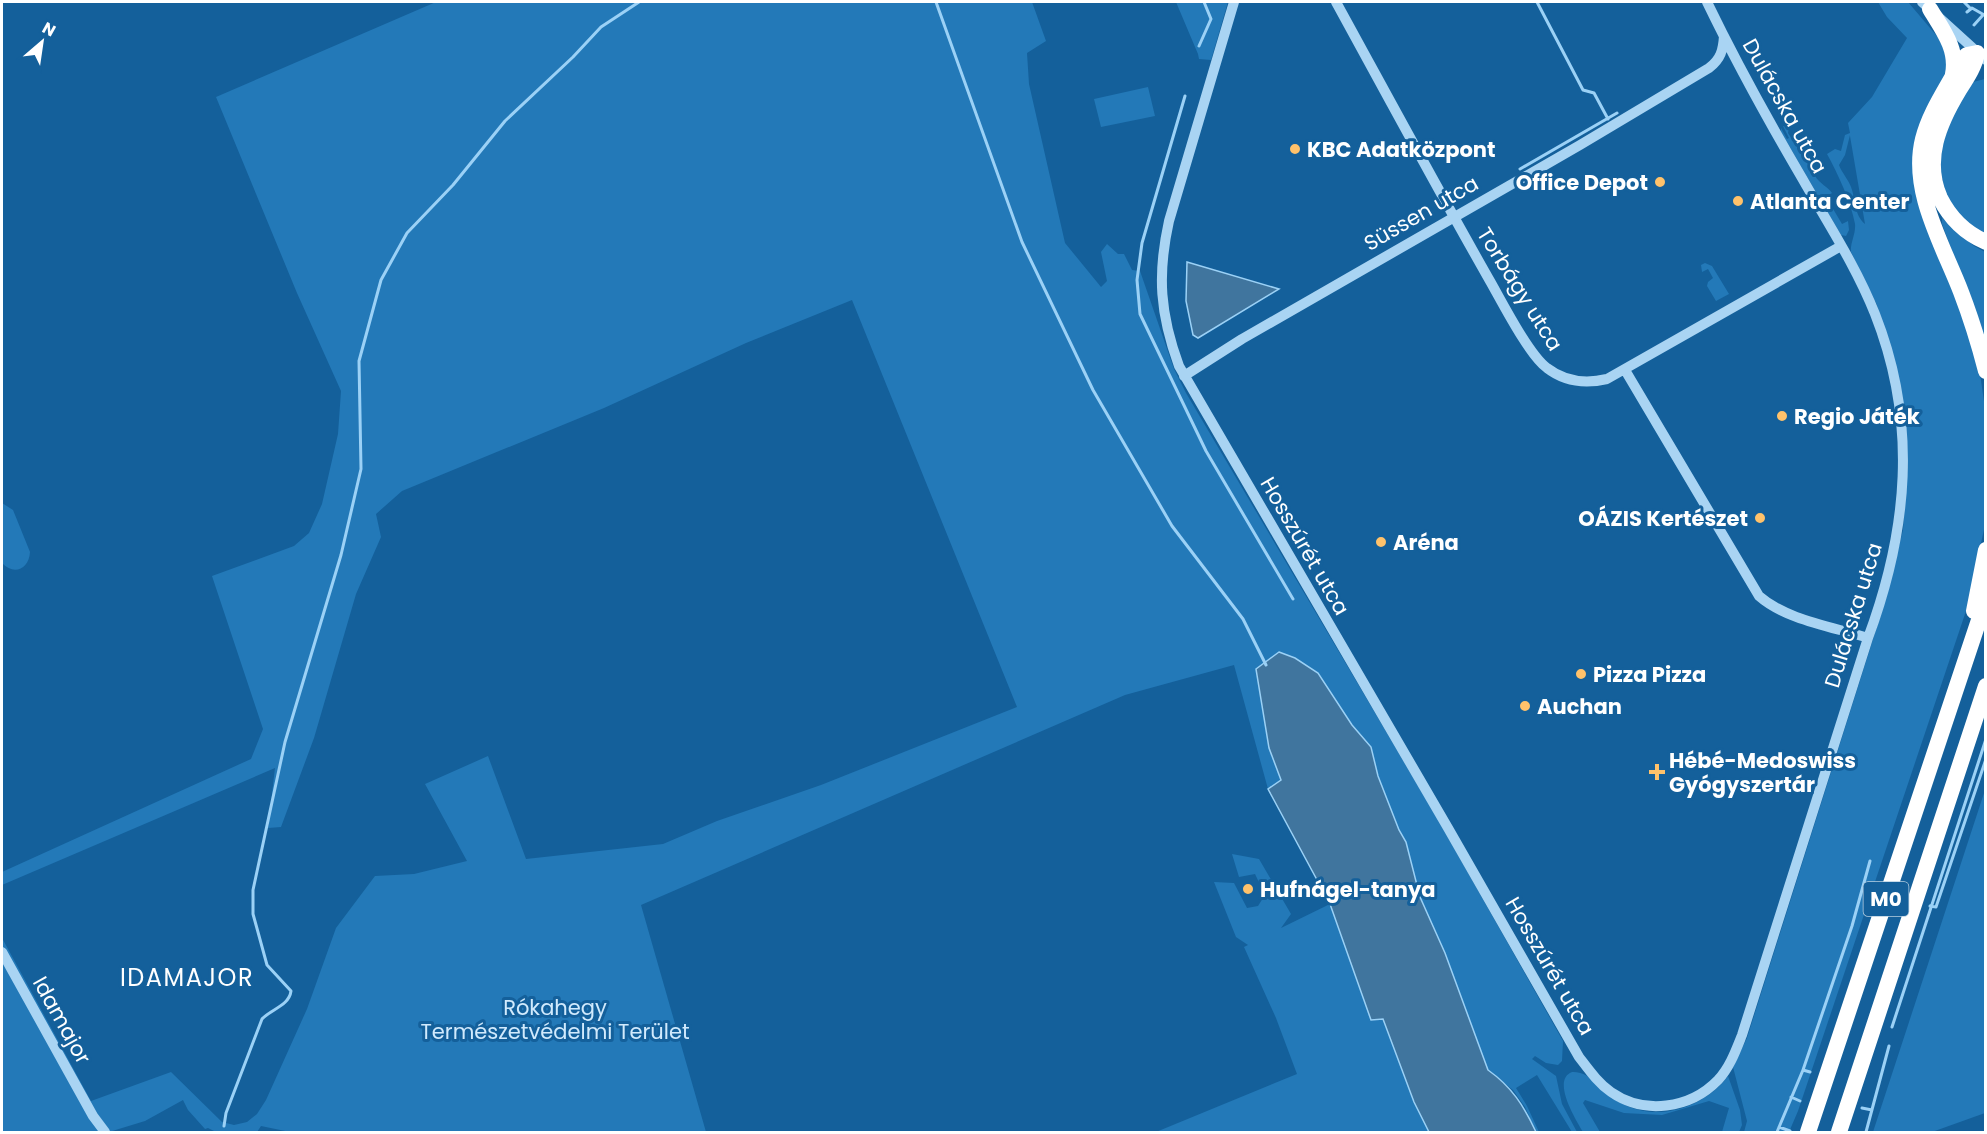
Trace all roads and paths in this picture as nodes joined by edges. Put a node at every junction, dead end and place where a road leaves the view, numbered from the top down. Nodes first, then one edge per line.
1 (1234, 2) edge
2 (1336, 2) edge
3 (1707, 2) edge
4 (1926, 5) edge
5 (1724, 36) junction
6 (1981, 56) edge
7 (1986, 71) edge
8 (1959, 79) junction
9 (1453, 217) junction
10 (1986, 242) edge
11 (1841, 246) junction
12 (1625, 370) junction
13 (1986, 371) edge
14 (1184, 376) junction
15 (1986, 550) edge
16 (1986, 599) edge
17 (1868, 638) junction
18 (1964, 665) junction
19 (1986, 686) edge
20 (2, 952) edge
21 (1589, 1071) joint
22 (105, 1132) edge
23 (1808, 1132) edge
24 (1839, 1132) edge

1 - 14 street, Hosszúrét utca
2 - 9 street, Torbágy utca
3 - 5 street, Dulácska utca
4 - 6 street
4 - 8 highway
5 - 9 street, Süssen utca
5 - 11 street, Dulácska utca
6 - 8 highway
7 - 8 highway
8 - 10 highway
8 - 13 highway
9 - 12 street, Torbágy utca
9 - 14 street, Süssen utca
11 - 12 street, Torbágy utca
11 - 17 street, Dulácska utca
12 - 17 street
14 - 21 street, Hosszúrét utca
15 - 18 highway
16 - 18 highway, M0
17 - 21 street, Dulácska utca
18 - 23 highway, M0
19 - 24 highway, M0
20 - 22 street, Idamajor

